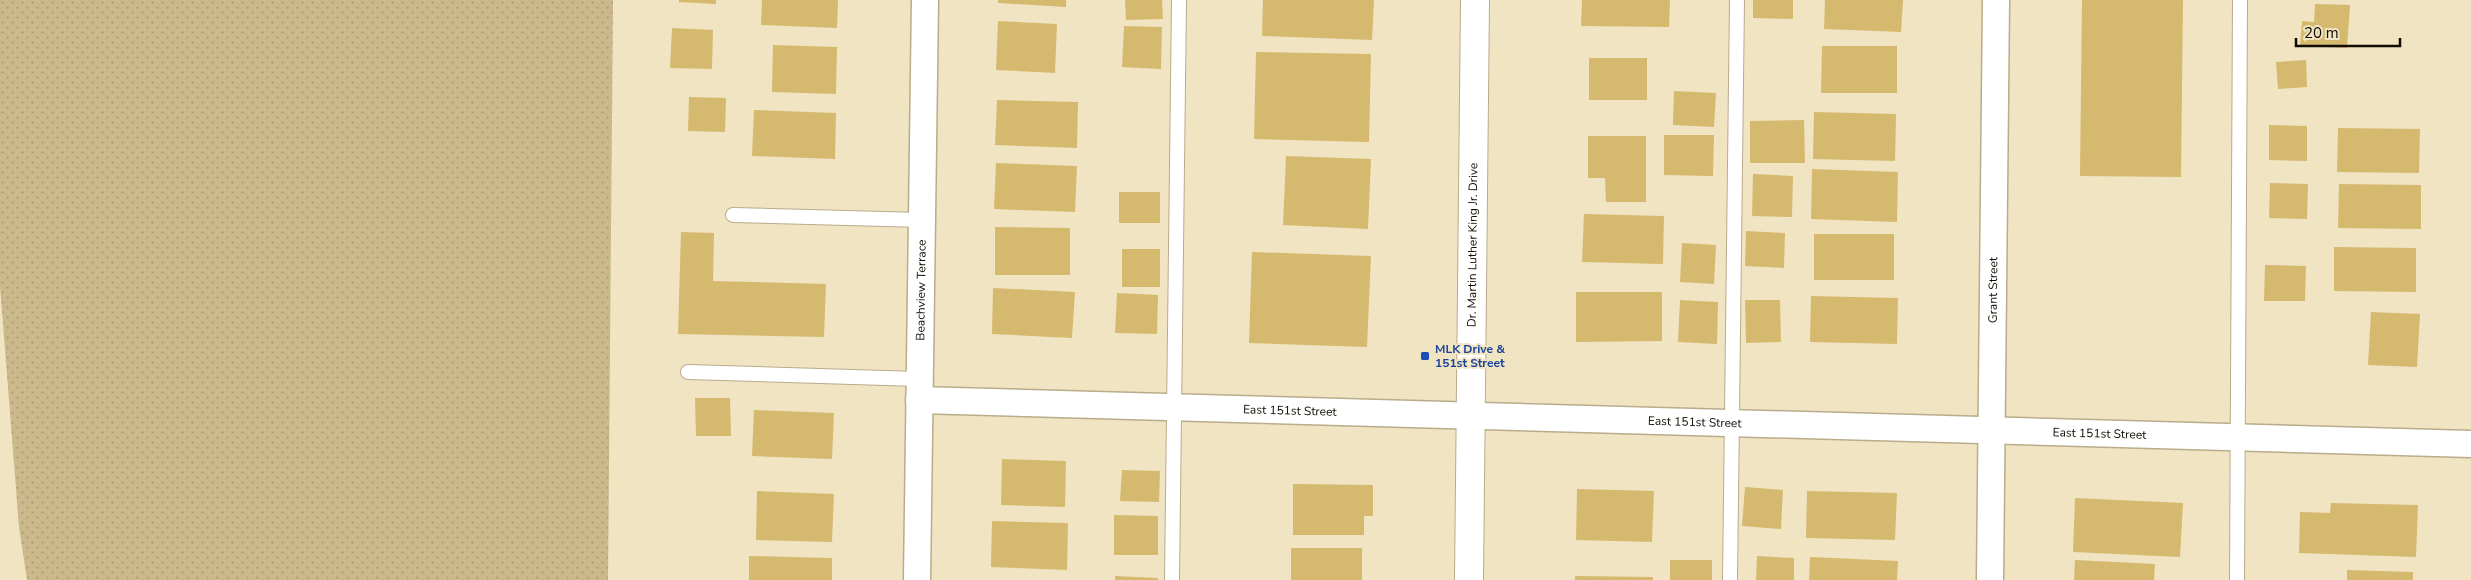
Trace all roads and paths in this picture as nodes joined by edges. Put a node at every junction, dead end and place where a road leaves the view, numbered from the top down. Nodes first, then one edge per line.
1 (925, 0) edge
2 (1179, 0) edge
3 (1475, 0) edge
4 (1737, 0) edge
5 (1996, 0) edge
6 (2240, 0) edge
7 (733, 215) dead end
8 (922, 220) junction
9 (688, 372) dead end
10 (919, 390) junction
11 (1172, 409) junction
12 (1470, 417) junction
13 (1731, 424) junction
14 (1992, 431) junction
15 (2238, 438) junction
16 (2471, 444) edge
17 (917, 580) edge
18 (1172, 580) edge
19 (1468, 580) edge
20 (1730, 580) edge
21 (1990, 580) edge
22 (2237, 580) edge

1 - 8 street, Beachview Terrace
2 - 11 lane
3 - 12 street, Dr. Martin Luther King Jr. Drive
4 - 13 lane
5 - 14 street, Grant Street
6 - 15 lane
7 - 8 lane
8 - 10 street, Beachview Terrace
9 - 10 lane
10 - 11 street, East 151st Street
10 - 17 street, Beachview Terrace
11 - 12 street, East 151st Street
11 - 18 lane
12 - 13 street, East 151st Street
12 - 19 street, Dr. Martin Luther King Jr. Drive
13 - 14 street, East 151st Street
13 - 20 lane
14 - 15 street, East 151st Street
14 - 21 street, Grant Street
15 - 16 street, East 151st Street
15 - 22 lane

